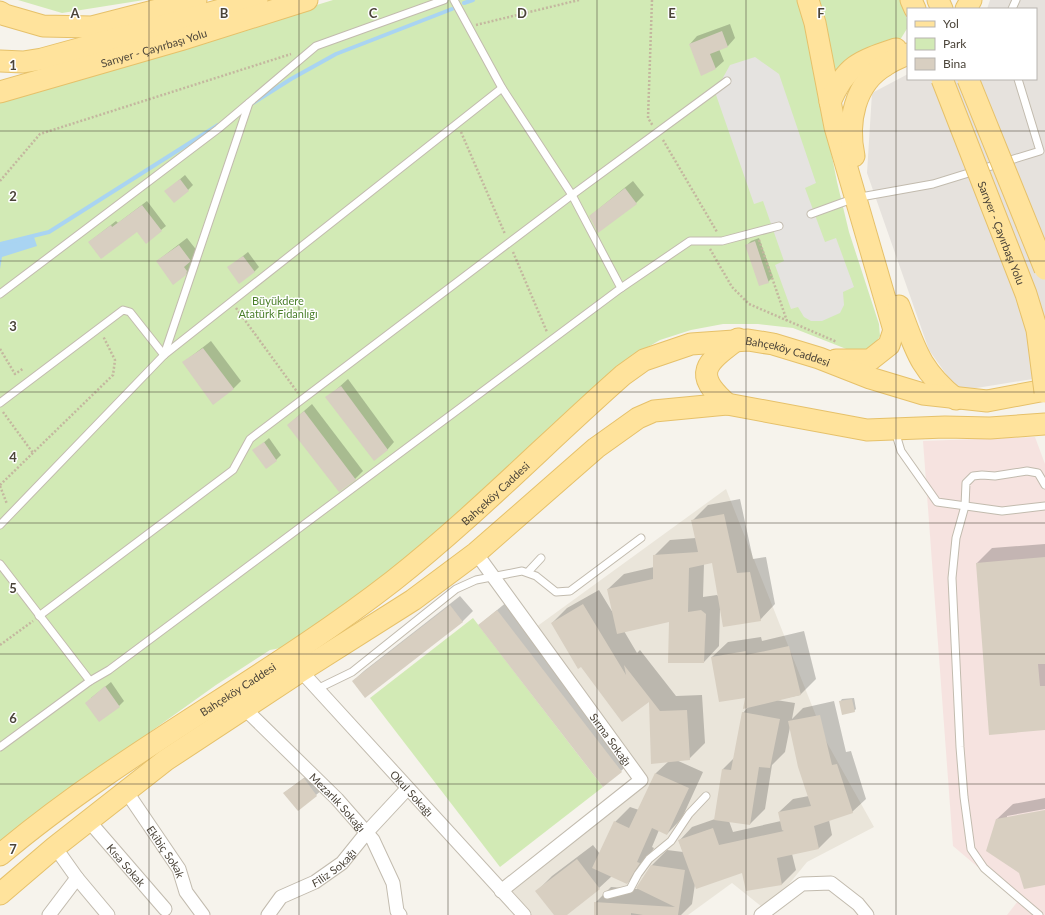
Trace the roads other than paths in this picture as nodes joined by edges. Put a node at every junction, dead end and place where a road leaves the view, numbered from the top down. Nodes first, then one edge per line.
1 (196, 0) edge
2 (257, 0) edge
3 (307, 0) edge
4 (444, 0) edge
5 (454, 0) edge
6 (808, 0) edge
7 (0, 12) edge
8 (173, 24) junction
9 (907, 44) edge
10 (907, 54) edge
11 (0, 60) edge
12 (942, 80) edge
13 (968, 80) edge
14 (1018, 80) edge
15 (727, 81) dead end
16 (502, 88) junction
17 (0, 92) edge
18 (830, 102) junction
19 (249, 103) junction
20 (572, 195) junction
21 (860, 197) junction
22 (810, 214) dead end
23 (780, 226) dead end
24 (1045, 269) edge
25 (621, 288) junction
26 (0, 294) edge
27 (738, 339) junction
28 (164, 355) junction
29 (818, 358) junction
30 (1045, 391) edge
31 (956, 399) junction
32 (0, 403) edge
33 (727, 404) junction
34 (1045, 424) edge
35 (894, 429) junction
36 (1045, 485) edge
37 (965, 506) junction
38 (1045, 506) edge
39 (0, 525) edge
40 (641, 538) dead end
41 (476, 553) junction
42 (541, 558) dead end
43 (0, 564) edge
44 (528, 572) junction
45 (493, 576) junction
46 (40, 616) junction
47 (300, 671) junction
48 (90, 681) junction
49 (317, 688) junction
50 (244, 708) junction
51 (0, 747) edge
52 (407, 789) junction
53 (126, 791) junction
54 (706, 796) dead end
55 (88, 820) junction
56 (367, 832) junction
57 (55, 847) junction
58 (0, 855) edge
59 (77, 878) junction
60 (501, 891) junction
61 (0, 894) edge
62 (607, 895) dead end
63 (165, 909) dead end
64 (398, 914) edge
65 (50, 915) edge
66 (108, 915) edge
67 (203, 915) edge
68 (268, 915) edge
69 (524, 915) edge
70 (761, 915) edge
71 (867, 915) edge
72 (1039, 915) edge

1 - 8 main road, Sarıyer - Çayırbaşı Yolu
2 - 8 main road, Sarıyer - Çayırbaşı Yolu
3 - 8 main road, Sarıyer - Çayırbaşı Yolu
4 - 19 lane
5 - 16 lane
6 - 18 main road
7 - 8 main road, Sarıyer - Çayırbaşı Yolu
8 - 11 main road, Sarıyer - Çayırbaşı Yolu
8 - 17 main road, Sarıyer - Çayırbaşı Yolu
9 - 18 main road
10 - 21 main road
12 - 30 main road, Sarıyer - Çayırbaşı Yolu, bridge
13 - 24 main road, bridge
14 - 21 lane
15 - 20 lane
16 - 20 lane
16 - 28 lane
18 - 21 main road
19 - 26 lane
19 - 28 lane
20 - 25 lane
20 - 46 lane
21 - 22 lane
21 - 29 main road
21 - 31 main road
23 - 25 lane
25 - 48 lane
27 - 29 main road, Bahçeköy Caddesi
27 - 33 main road
27 - 58 main road, Bahçeköy Caddesi
28 - 32 lane
28 - 39 lane
29 - 31 main road, Bahçeköy Caddesi
30 - 31 main road, Bahçeköy Caddesi
33 - 35 main road, Bahçeköy Caddesi
33 - 41 main road, Bahçeköy Caddesi
34 - 35 main road, Bahçeköy Caddesi
35 - 37 lane
36 - 37 lane
37 - 38 lane
37 - 72 lane
40 - 44 lane
41 - 45 street, Sırma Sokağı
41 - 47 main road, Bahçeköy Caddesi
42 - 44 lane
43 - 46 lane
44 - 45 lane
45 - 49 lane
45 - 60 street, Sırma Sokağı
46 - 48 lane
47 - 49 street, Okul Sokağı
47 - 50 main road, Bahçeköy Caddesi
48 - 51 lane
49 - 52 street, Okul Sokağı
50 - 53 main road, Bahçeköy Caddesi
50 - 56 street, Mezarlık Sokağı
52 - 56 street, Filiz Sokağı
52 - 60 street, Okul Sokağı
53 - 55 main road, Bahçeköy Caddesi
53 - 67 street, Ekibiç Sokak
54 - 62 lane
55 - 57 main road, Bahçeköy Caddesi
55 - 63 street, Kısa Sokak
56 - 64 street, Mezarlık Sokağı
56 - 68 street, Filiz Sokağı
57 - 59 street
57 - 61 main road, Bahçeköy Caddesi
59 - 65 street
59 - 66 street
60 - 69 street, Okul Sokağı
70 - 71 street

